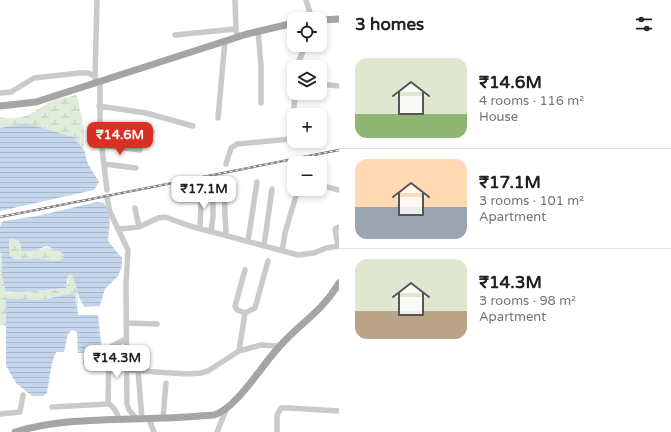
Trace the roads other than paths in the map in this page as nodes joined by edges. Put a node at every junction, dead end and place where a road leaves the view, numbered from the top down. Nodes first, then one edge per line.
1 (97, 0) edge
2 (236, 0) edge
3 (307, 0) edge
4 (310, 12) edge
5 (339, 19) edge
6 (327, 20) edge
7 (287, 25) edge
8 (258, 31) junction
9 (238, 33) junction
10 (175, 35) dead end
11 (225, 41) junction
12 (97, 80) junction
13 (327, 85) edge
14 (339, 86) edge
15 (0, 93) edge
16 (295, 100) edge
17 (260, 102) dead end
18 (0, 106) edge
19 (99, 106) junction
20 (218, 118) dead end
21 (100, 126) junction
22 (193, 126) dead end
23 (152, 132) dead end
24 (102, 145) junction
25 (140, 150) dead end
26 (104, 164) junction
27 (226, 164) dead end
28 (136, 168) dead end
29 (257, 182) dead end
30 (199, 184) dead end
31 (327, 187) edge
32 (272, 189) dead end
33 (107, 190) dead end
34 (213, 190) dead end
35 (339, 190) edge
36 (296, 196) edge
37 (107, 197) dead end
38 (225, 200) dead end
39 (134, 208) dead end
40 (139, 226) junction
41 (339, 227) edge
42 (200, 228) junction
43 (119, 229) junction
44 (211, 231) junction
45 (226, 235) junction
46 (248, 241) junction
47 (264, 246) junction
48 (338, 246) edge
49 (282, 251) junction
50 (268, 261) dead end
51 (245, 270) dead end
52 (339, 283) edge
53 (245, 312) junction
54 (126, 323) junction
55 (157, 324) dead end
56 (126, 339) junction
57 (112, 346) junction
58 (279, 346) junction
59 (239, 351) junction
60 (86, 362) dead end
61 (127, 370) junction
62 (138, 370) junction
63 (166, 383) dead end
64 (23, 395) dead end
65 (108, 404) junction
66 (52, 407) dead end
67 (226, 410) junction
68 (339, 411) edge
69 (0, 414) edge
70 (164, 418) junction
71 (119, 419) junction
72 (143, 419) junction
73 (17, 432) edge
74 (154, 432) edge
75 (217, 432) edge
76 (277, 432) edge

1 - 12 street
2 - 9 street
3 - 4 street
5 - 6 main road
7 - 8 main road
8 - 9 main road
8 - 17 street
9 - 10 street
9 - 11 main road
11 - 12 main road
11 - 20 street
12 - 15 street
12 - 18 main road
12 - 19 street
13 - 14 street
16 - 27 street
19 - 21 street
19 - 22 street
21 - 23 street
21 - 24 street
24 - 25 street
24 - 26 street
26 - 28 street
26 - 33 street
29 - 46 street
30 - 42 street
31 - 35 street
32 - 47 street
34 - 44 street
36 - 49 street
37 - 43 street
38 - 45 street
39 - 40 street
40 - 42 street
40 - 43 street
41 - 48 street
42 - 44 street
43 - 54 street
44 - 45 street
45 - 46 street
46 - 47 street
47 - 49 street
48 - 49 street
50 - 53 street
51 - 53 street
52 - 58 main road
53 - 59 street
54 - 55 street
54 - 56 street
56 - 57 street
56 - 61 street
57 - 60 street
57 - 65 street
58 - 59 street
58 - 67 main road
59 - 62 street
61 - 62 street
61 - 72 street
62 - 72 street
63 - 70 street
64 - 69 street
65 - 66 street
65 - 71 street
67 - 70 main road
67 - 75 street
68 - 76 street
70 - 72 main road
71 - 72 main road
71 - 73 main road
72 - 74 street

